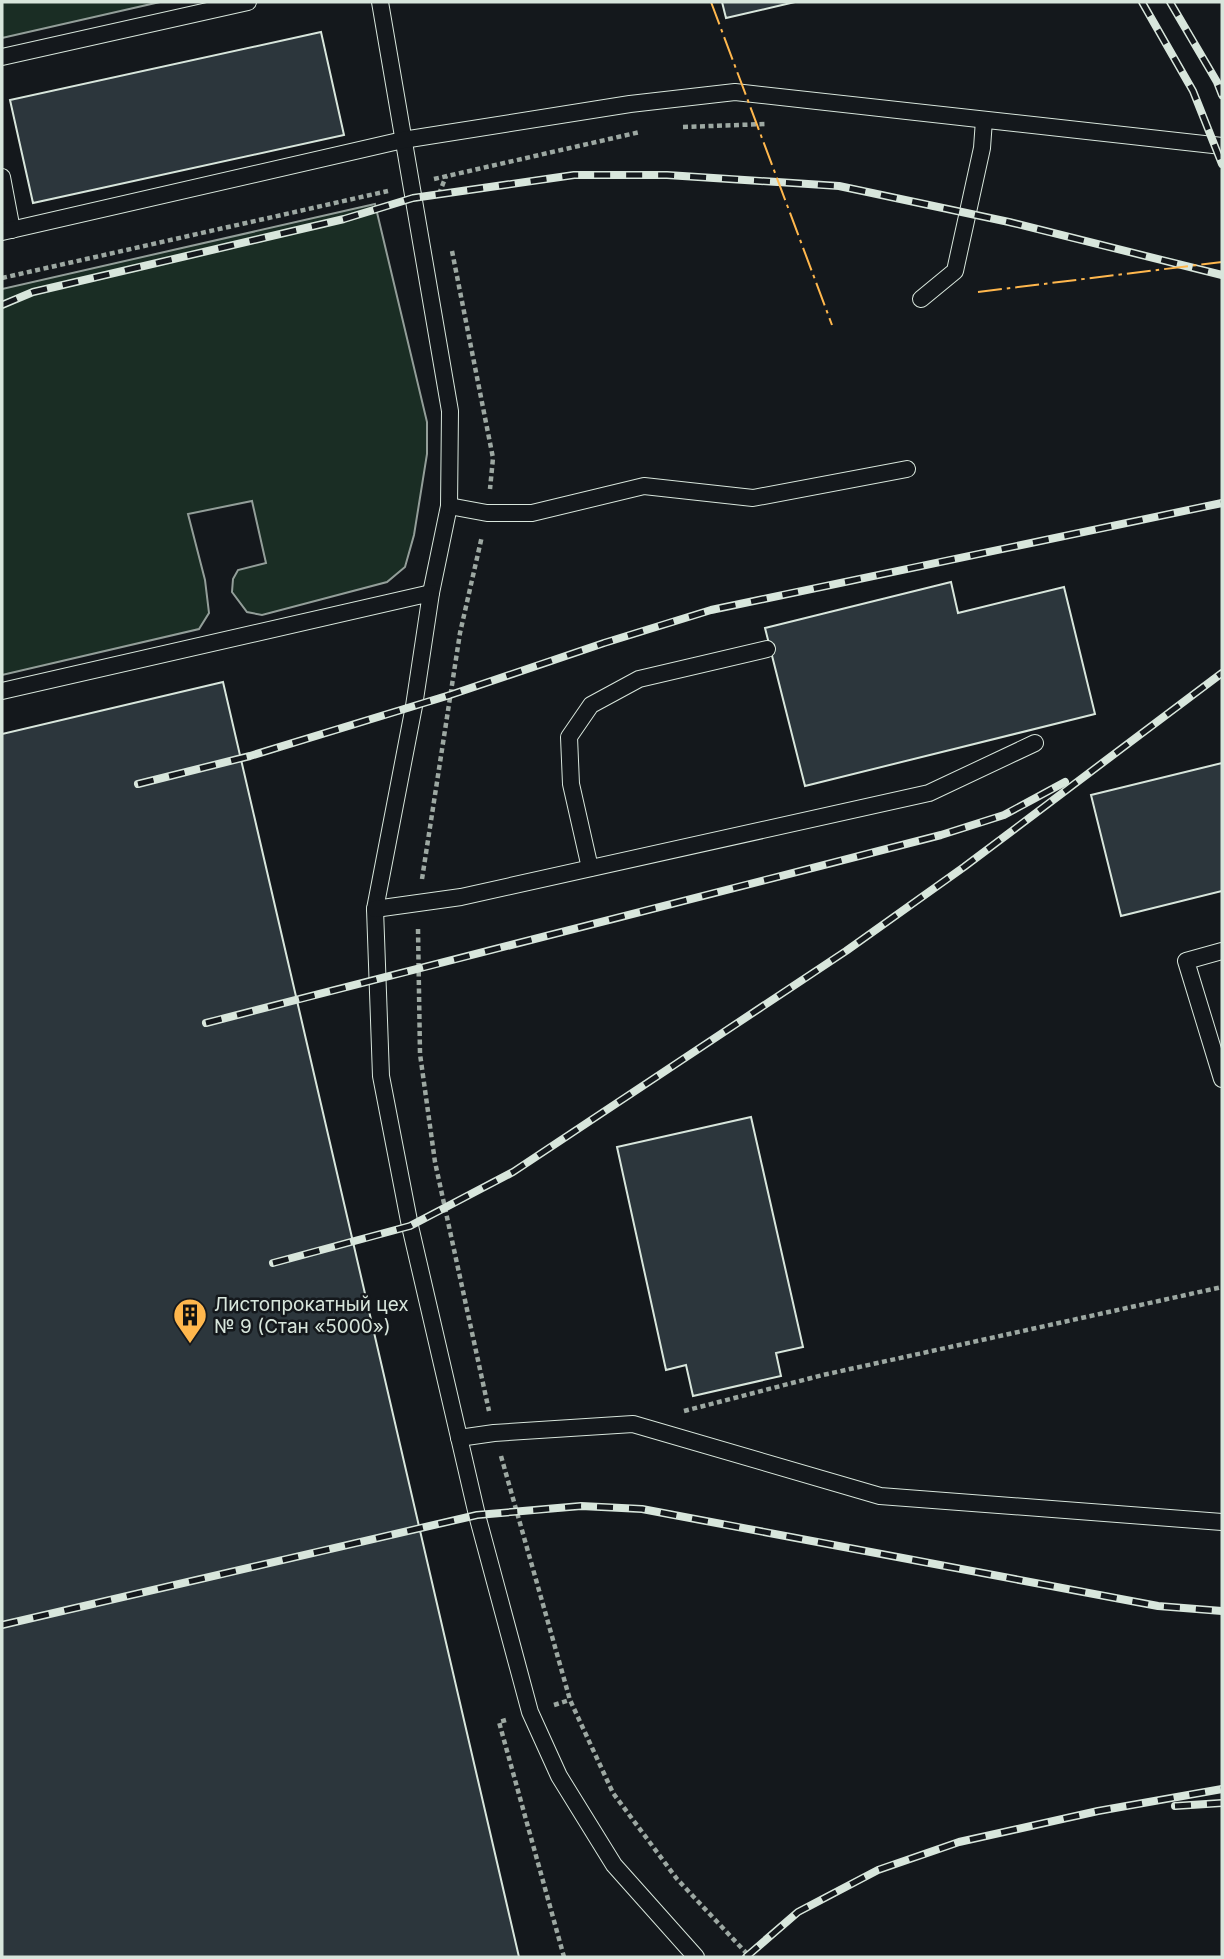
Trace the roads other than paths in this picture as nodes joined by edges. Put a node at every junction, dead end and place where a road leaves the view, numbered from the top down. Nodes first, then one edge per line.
1 (248, 2) edge
2 (380, 2) edge
3 (2, 57) edge
4 (984, 120) junction
5 (403, 140) junction
6 (1222, 146) edge
7 (2, 177) edge
8 (7, 231) edge
9 (921, 299) dead end
10 (907, 469) dead end
11 (449, 506) junction
12 (431, 593) junction
13 (766, 649) dead end
14 (2, 691) edge
15 (1035, 743) dead end
16 (590, 868) junction
17 (375, 909) junction
18 (1222, 951) edge
19 (1222, 1079) edge
20 (459, 1438) junction
21 (1222, 1522) edge
22 (696, 1957) edge

1 - 3 lane
2 - 5 lane
4 - 5 lane
4 - 6 lane
4 - 9 lane
5 - 8 lane
5 - 11 lane
7 - 8 lane
10 - 11 lane
11 - 12 lane
12 - 14 lane
12 - 17 lane
13 - 16 lane
15 - 16 lane
16 - 17 lane
17 - 20 lane
18 - 19 lane
20 - 21 lane
20 - 22 lane

